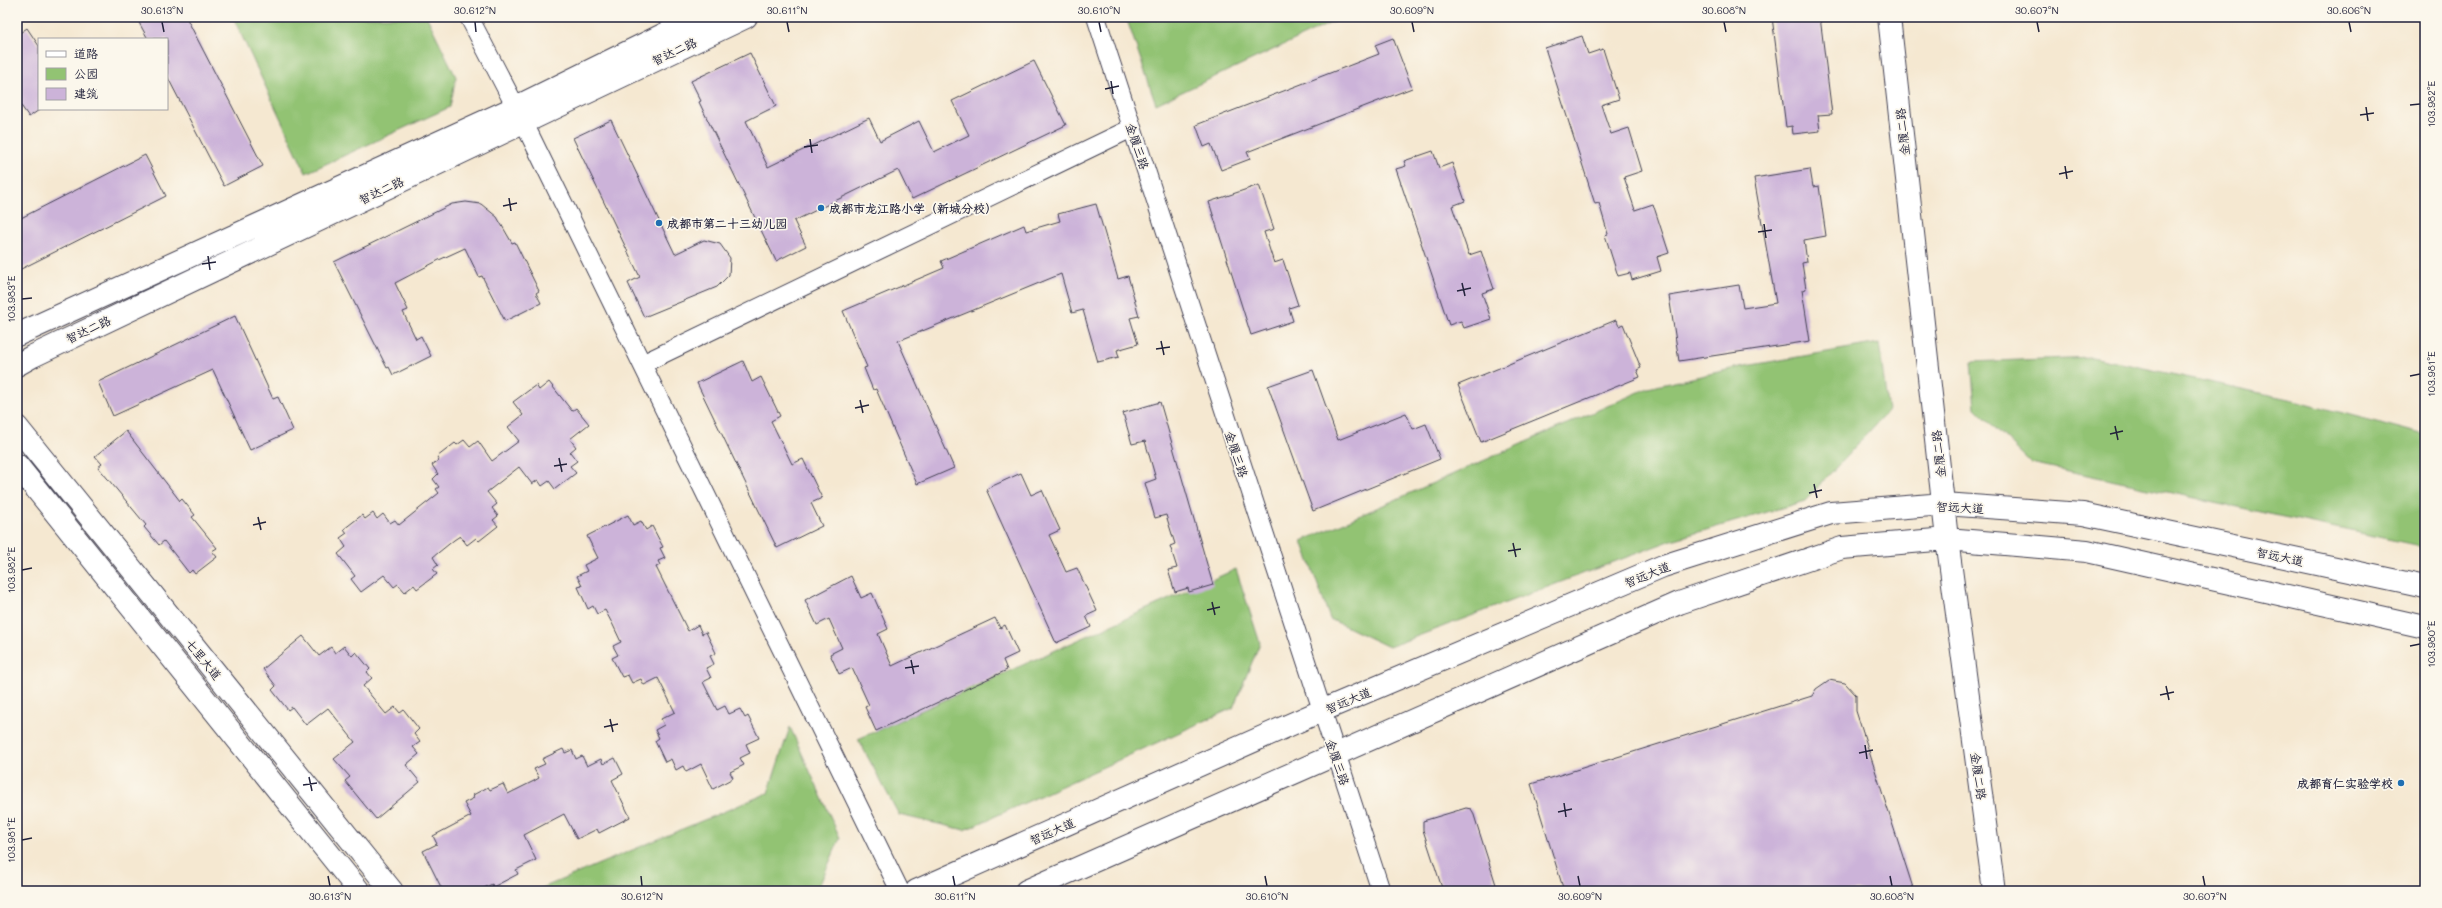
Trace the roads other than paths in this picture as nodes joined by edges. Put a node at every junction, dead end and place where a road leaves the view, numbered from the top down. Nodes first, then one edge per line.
1 (469, 17) edge
2 (699, 17) edge
3 (746, 17) edge
4 (1096, 17) edge
5 (1890, 17) edge
6 (520, 115) junction
7 (1132, 128) junction
8 (17, 335) edge
9 (642, 364) junction
10 (17, 365) edge
11 (17, 427) edge
12 (17, 465) edge
13 (1944, 504) junction
14 (1947, 539) junction
15 (2425, 587) edge
16 (2425, 627) edge
17 (1321, 711) junction
18 (1336, 754) junction
19 (359, 891) edge
20 (392, 891) edge
21 (900, 891) edge
22 (916, 891) edge
23 (1026, 891) edge
24 (1380, 891) edge
25 (1994, 891) edge

1 - 6 street
2 - 6 main road, 智达二路
3 - 6 main road, 智达二路
4 - 7 street, 金履三路
5 - 13 main road, 金履二路
6 - 8 main road, 智达二路
6 - 9 street
6 - 10 main road, 智达二路
7 - 9 street
7 - 17 street, 金履三路
9 - 21 street
11 - 20 main road, 七里大道
12 - 19 main road, 七里大道
13 - 14 main road, 金履二路
13 - 15 main road, 智远大道
13 - 17 main road, 智远大道
14 - 16 main road
14 - 18 main road
14 - 25 main road, 金履二路
17 - 18 street, 金履三路
17 - 22 main road, 智远大道
18 - 23 main road
18 - 24 street, 金履三路

